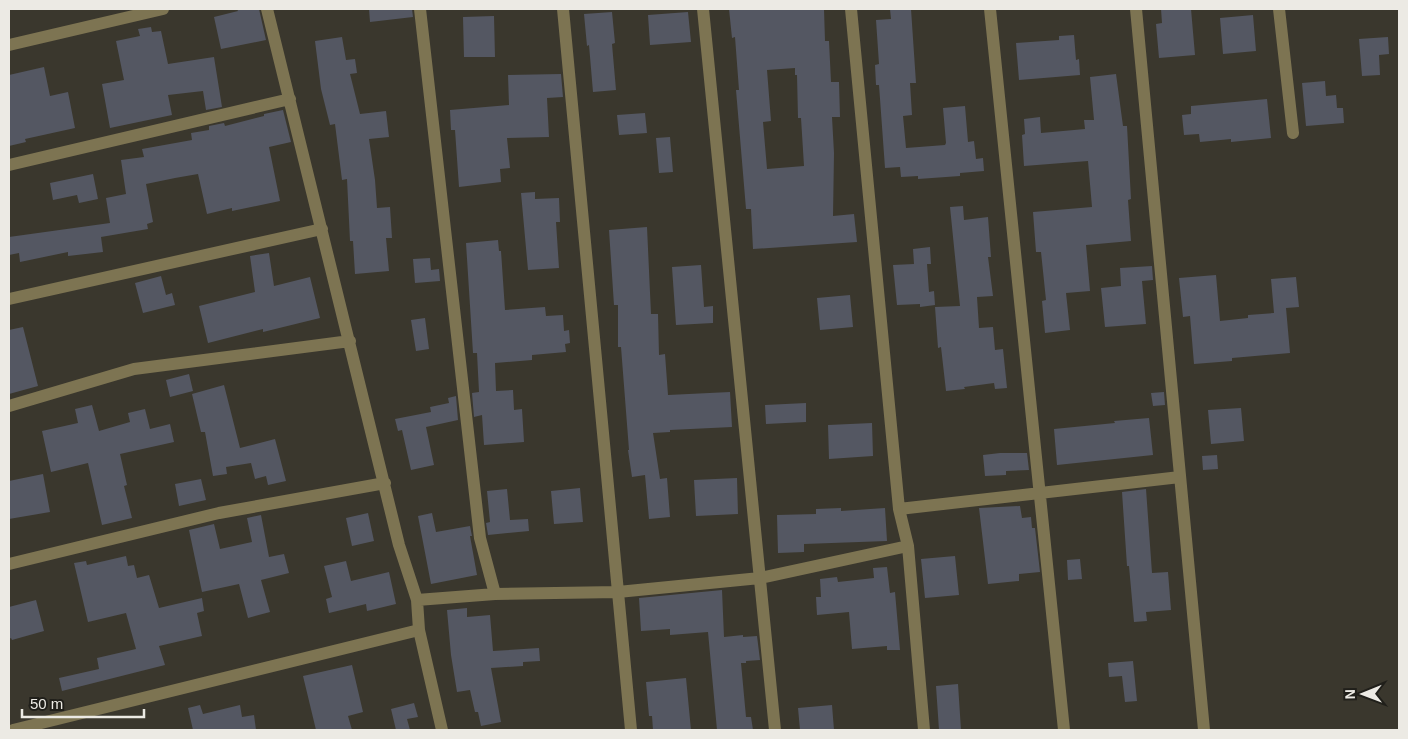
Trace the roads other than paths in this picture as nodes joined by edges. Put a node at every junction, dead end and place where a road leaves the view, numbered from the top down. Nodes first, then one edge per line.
1 (163, 9) edge
2 (267, 9) edge
3 (420, 9) edge
4 (563, 9) edge
5 (703, 9) edge
6 (851, 9) edge
7 (990, 9) edge
8 (1136, 9) edge
9 (1279, 9) edge
10 (9, 45) edge
11 (290, 99) junction
12 (1293, 133) dead end
13 (9, 165) edge
14 (322, 229) junction
15 (9, 299) edge
16 (350, 341) junction
17 (9, 406) edge
18 (1180, 477) junction
19 (385, 483) junction
20 (1040, 493) junction
21 (899, 509) junction
22 (908, 546) junction
23 (9, 564) edge
24 (760, 578) junction
25 (618, 592) junction
26 (494, 594) junction
27 (417, 600) junction
28 (419, 630) junction
29 (13, 730) edge
30 (442, 730) edge
31 (631, 730) edge
32 (775, 730) edge
33 (924, 730) edge
34 (1064, 730) edge
35 (1204, 730) edge

1 - 10 street
2 - 11 street
3 - 26 street
4 - 25 street
5 - 24 street
6 - 21 street
7 - 20 street
8 - 18 street
9 - 12 street
11 - 13 street
11 - 14 street
14 - 15 street
14 - 16 street
16 - 17 street
16 - 19 street
18 - 20 street
18 - 35 street
19 - 23 street
19 - 27 street
20 - 21 street
20 - 34 street
21 - 22 street
22 - 24 street
22 - 33 street
24 - 25 street
24 - 32 street
25 - 26 street
25 - 31 street
26 - 27 street
27 - 28 street
28 - 29 street
28 - 30 street

